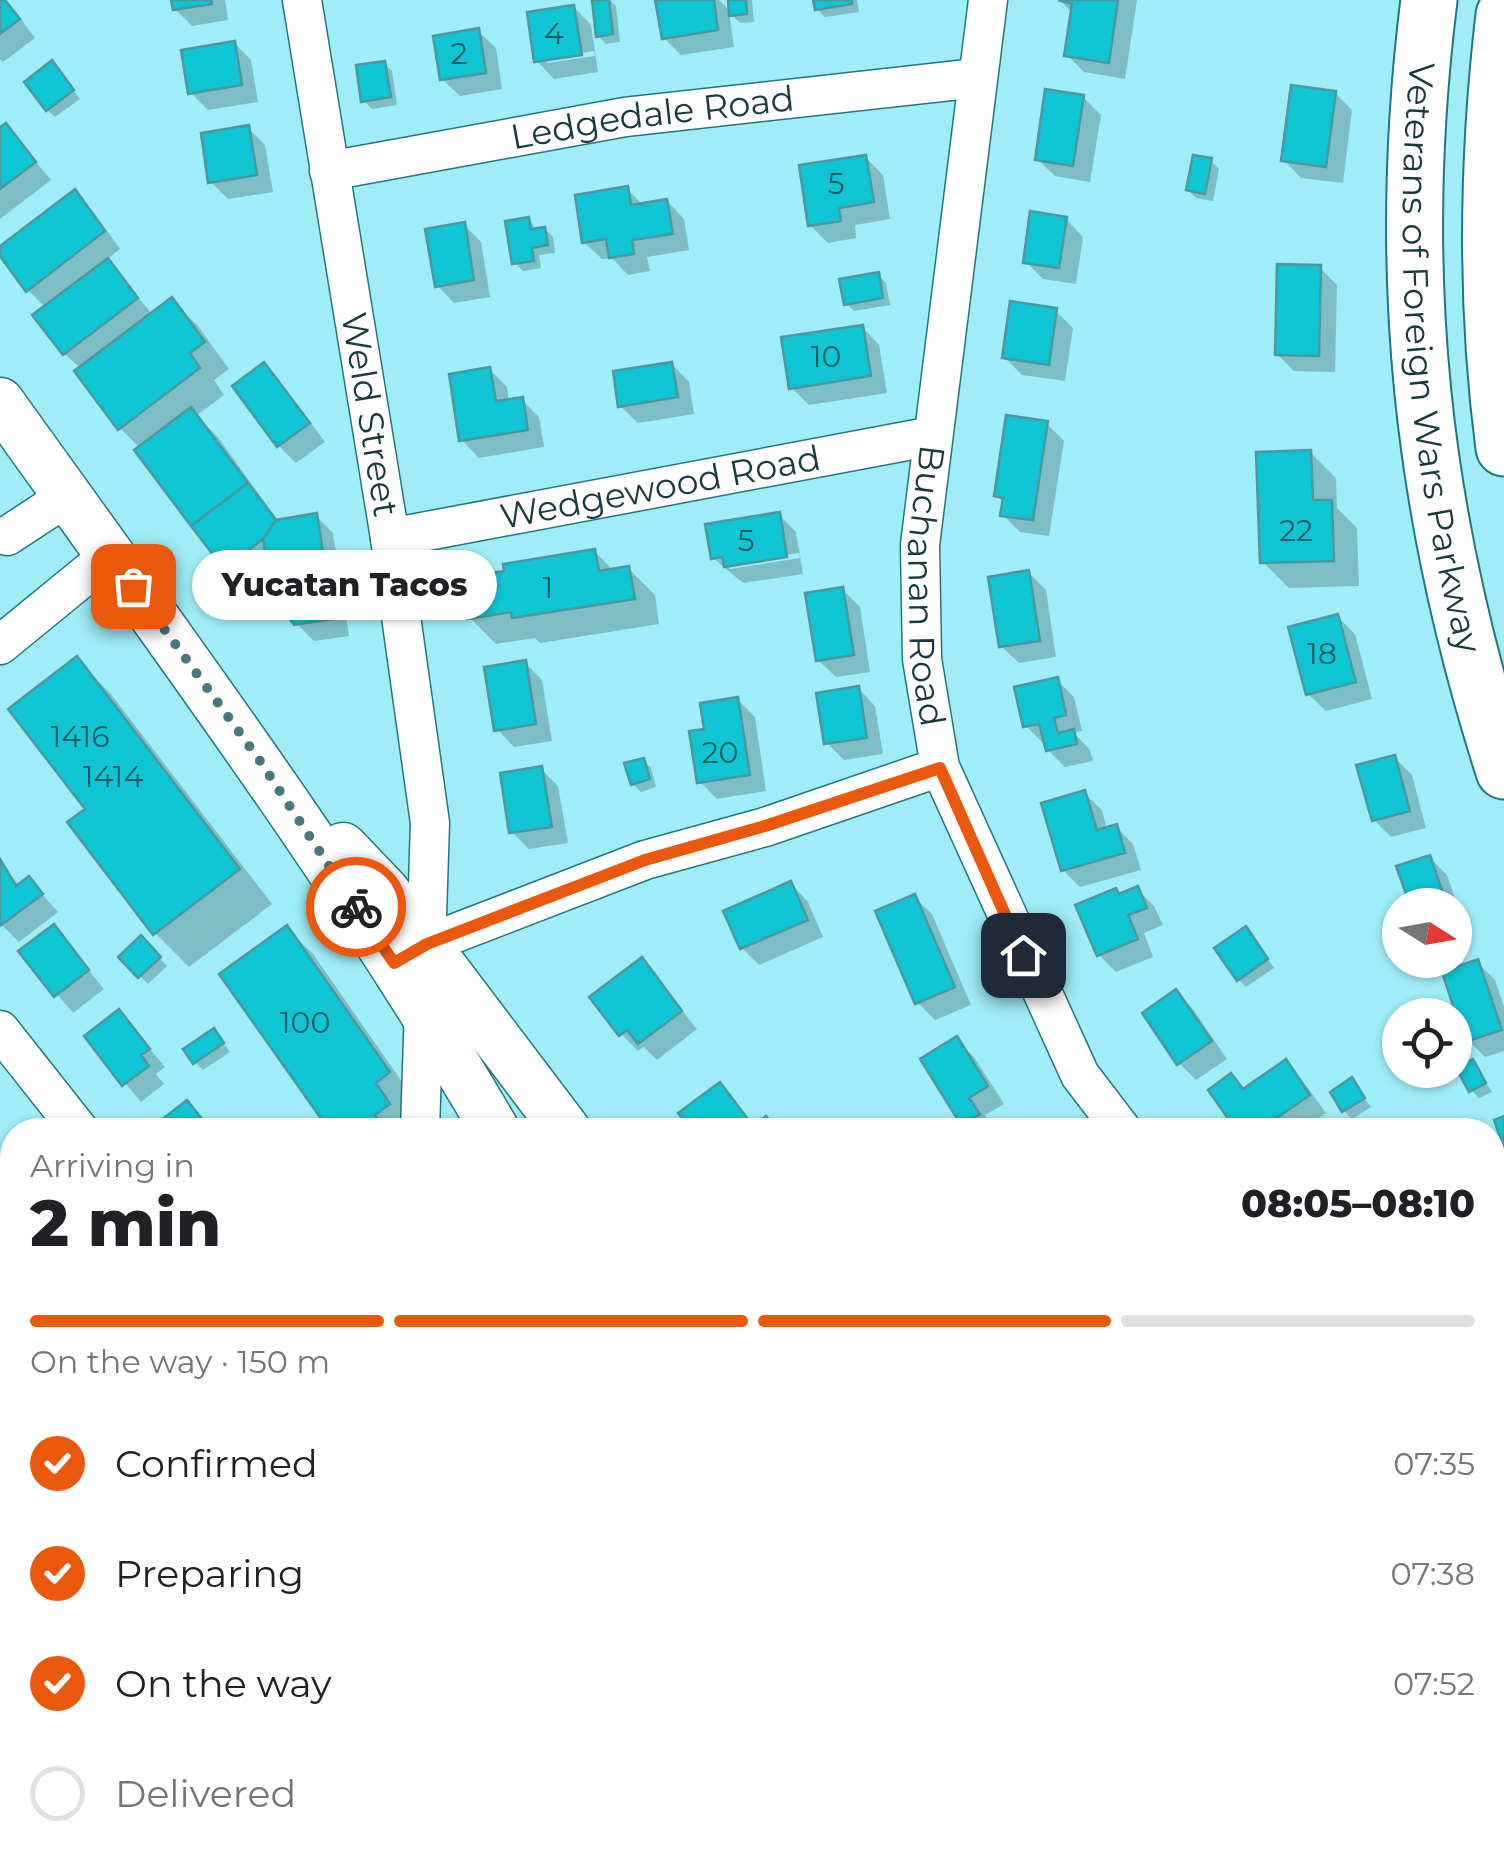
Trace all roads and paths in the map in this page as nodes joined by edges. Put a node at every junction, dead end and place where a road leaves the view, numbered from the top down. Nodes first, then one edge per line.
1 (302, 0) edge
2 (988, 0) edge
3 (1430, 0) edge
4 (1504, 16) edge
5 (977, 78) junction
6 (329, 171) junction
7 (0, 402) edge
8 (932, 436) junction
9 (1504, 448) edge
10 (68, 496) junction
11 (2, 535) edge
12 (390, 538) junction
13 (110, 554) junction
14 (0, 645) edge
15 (940, 768) junction
16 (1504, 771) edge
17 (410, 954) junction
18 (426, 1011) junction
19 (0, 1030) edge
20 (70, 1118) edge
21 (421, 1118) edge
22 (488, 1118) edge
23 (555, 1118) edge
24 (1113, 1118) edge

1 - 6 street, Weld Street
2 - 5 street, Buchanan Road
3 - 16 highway, Veterans of Foreign Wars Parkway
4 - 9 highway, Veterans of Foreign Wars Parkway
5 - 6 street, Ledgedale Road
5 - 8 street, Buchanan Road
6 - 12 street, Weld Street
7 - 10 main road
8 - 12 street, Wedgewood Road
8 - 15 street, Buchanan Road
10 - 11 street
10 - 13 main road
12 - 17 street, Weld Street
13 - 14 street
13 - 17 main road
15 - 17 street
15 - 24 street, Buchanan Road
17 - 18 main road
17 - 23 main road
18 - 21 street
18 - 22 main road
19 - 20 street

